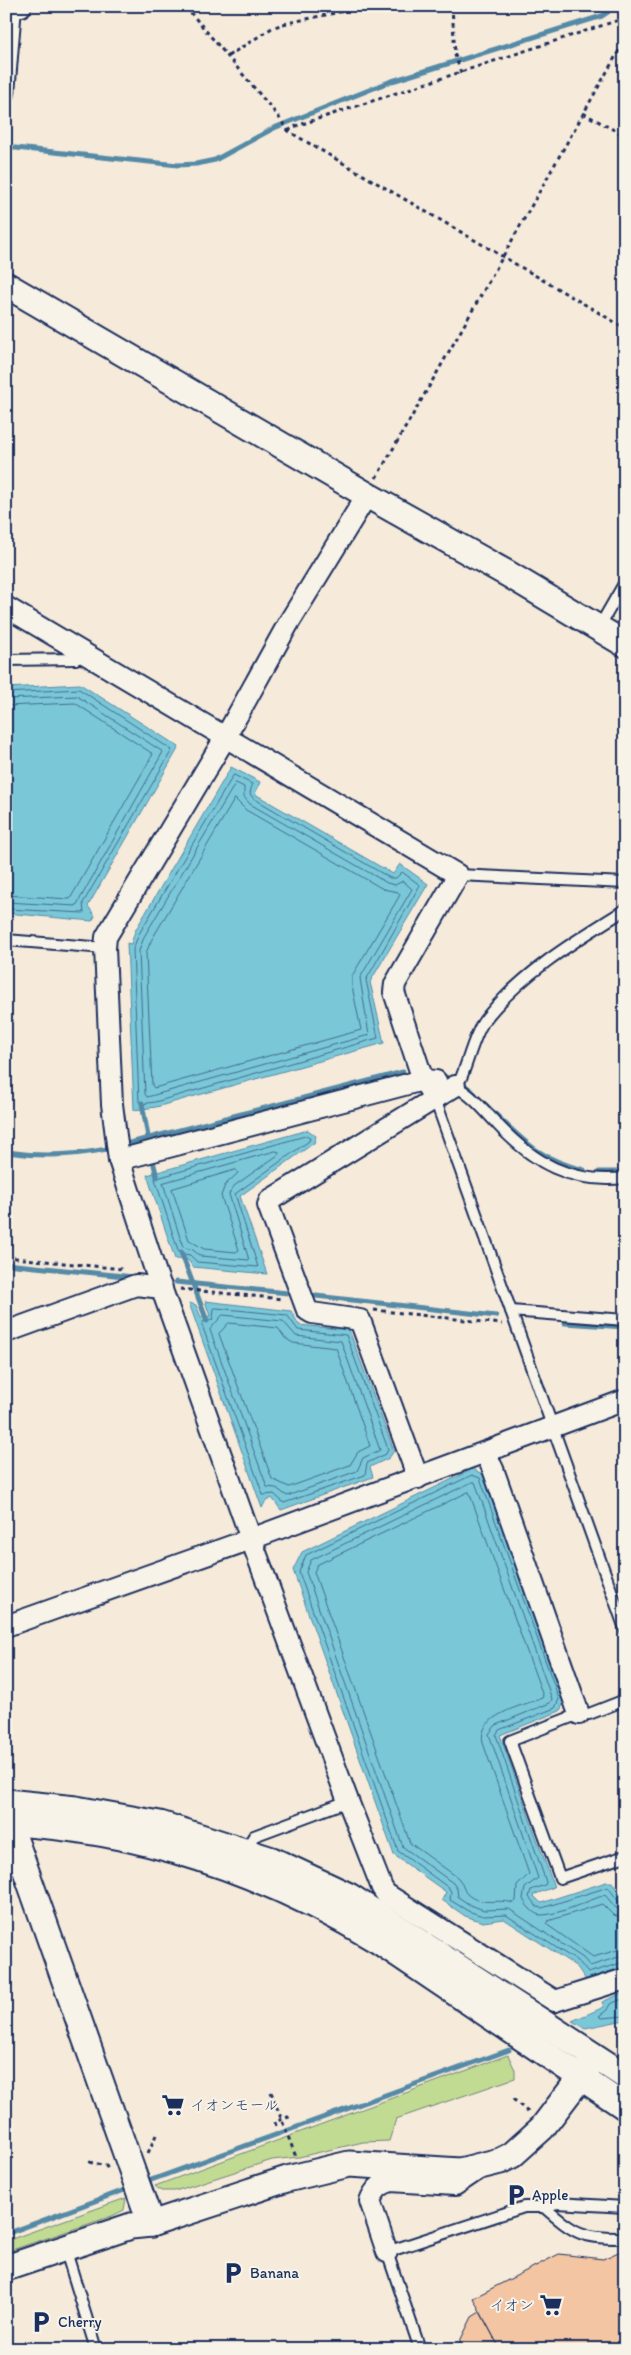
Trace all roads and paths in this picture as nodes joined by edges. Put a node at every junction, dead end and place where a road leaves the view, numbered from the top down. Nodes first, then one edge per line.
1 (185, 6) edge
2 (368, 6) edge
3 (452, 6) edge
4 (14, 7) edge
5 (625, 21) edge
6 (625, 40) edge
7 (228, 56) junction
8 (461, 73) junction
9 (9, 94) dead end
10 (583, 113) junction
11 (287, 130) junction
12 (625, 136) edge
13 (502, 256) junction
14 (6, 285) edge
15 (625, 328) edge
16 (367, 495) junction
17 (625, 582) edge
18 (6, 607) edge
19 (598, 630) junction
20 (625, 644) edge
21 (84, 655) junction
22 (6, 660) edge
23 (225, 738) junction
24 (458, 874) junction
25 (625, 883) edge
26 (625, 910) edge
27 (6, 940) edge
28 (105, 948) junction
29 (423, 1080) junction
30 (455, 1086) junction
31 (435, 1099) junction
32 (119, 1160) junction
33 (625, 1178) edge
34 (6, 1257) edge
35 (159, 1280) junction
36 (304, 1302) junction
37 (372, 1309) dead end
38 (512, 1310) junction
39 (625, 1320) edge
40 (517, 1326) junction
41 (6, 1332) edge
42 (625, 1400) edge
43 (554, 1426) junction
44 (485, 1453) junction
45 (418, 1478) junction
46 (251, 1539) junction
47 (6, 1626) edge
48 (625, 1630) edge
49 (625, 1700) edge
50 (578, 1714) junction
51 (348, 1801) junction
52 (7, 1816) edge
53 (246, 1850) junction
54 (625, 1856) edge
55 (380, 1903) junction
56 (625, 1978) edge
57 (595, 2056) junction
58 (625, 2076) edge
59 (581, 2078) junction
60 (271, 2092) dead end
61 (513, 2099) dead end
62 (625, 2107) edge
63 (532, 2114) dead end
64 (281, 2120) junction
65 (289, 2120) dead end
66 (276, 2126) dead end
67 (291, 2145) dead end
68 (89, 2162) dead end
69 (482, 2167) junction
70 (130, 2183) junction
71 (544, 2207) junction
72 (625, 2207) edge
73 (151, 2224) junction
74 (625, 2238) edge
75 (387, 2252) junction
76 (68, 2258) junction
77 (6, 2268) edge
78 (6, 2278) edge
79 (96, 2349) edge
80 (420, 2349) edge

1 - 7 path
2 - 7 path
3 - 8 path
4 - 9 lane
5 - 8 path
6 - 10 path
7 - 11 path
8 - 11 path
10 - 12 path
10 - 13 path
11 - 13 path
13 - 15 path
13 - 16 path
14 - 16 street
16 - 19 street
16 - 23 street
17 - 19 lane
18 - 21 street
19 - 20 street
21 - 22 lane
21 - 23 street
23 - 24 street
23 - 28 street
24 - 25 lane
24 - 29 street
26 - 30 lane
27 - 28 lane
28 - 32 street
29 - 30 street
29 - 31 street
29 - 32 street
30 - 31 street
30 - 33 lane
31 - 36 street
31 - 38 lane
32 - 35 street
34 - 35 path
35 - 36 path
35 - 41 street
35 - 46 street
36 - 45 street
37 - 40 path
38 - 39 lane
38 - 40 lane
40 - 43 lane
42 - 43 street
43 - 44 street
43 - 48 lane
44 - 45 street
44 - 50 street
45 - 46 street
46 - 47 street
46 - 51 street
49 - 50 lane
50 - 54 lane
51 - 53 lane
51 - 55 street
52 - 53 street
52 - 59 street
52 - 70 street
53 - 55 street
55 - 56 street
55 - 57 street
57 - 58 street
57 - 59 street
59 - 62 street
59 - 69 street
60 - 64 path
61 - 63 path
64 - 65 path
64 - 66 path
64 - 67 path
68 - 70 path
69 - 73 street
69 - 75 street
70 - 73 street
71 - 72 lane
71 - 74 lane
71 - 75 lane
73 - 76 street
73 - 77 street
75 - 80 lane
76 - 78 street
76 - 79 lane

